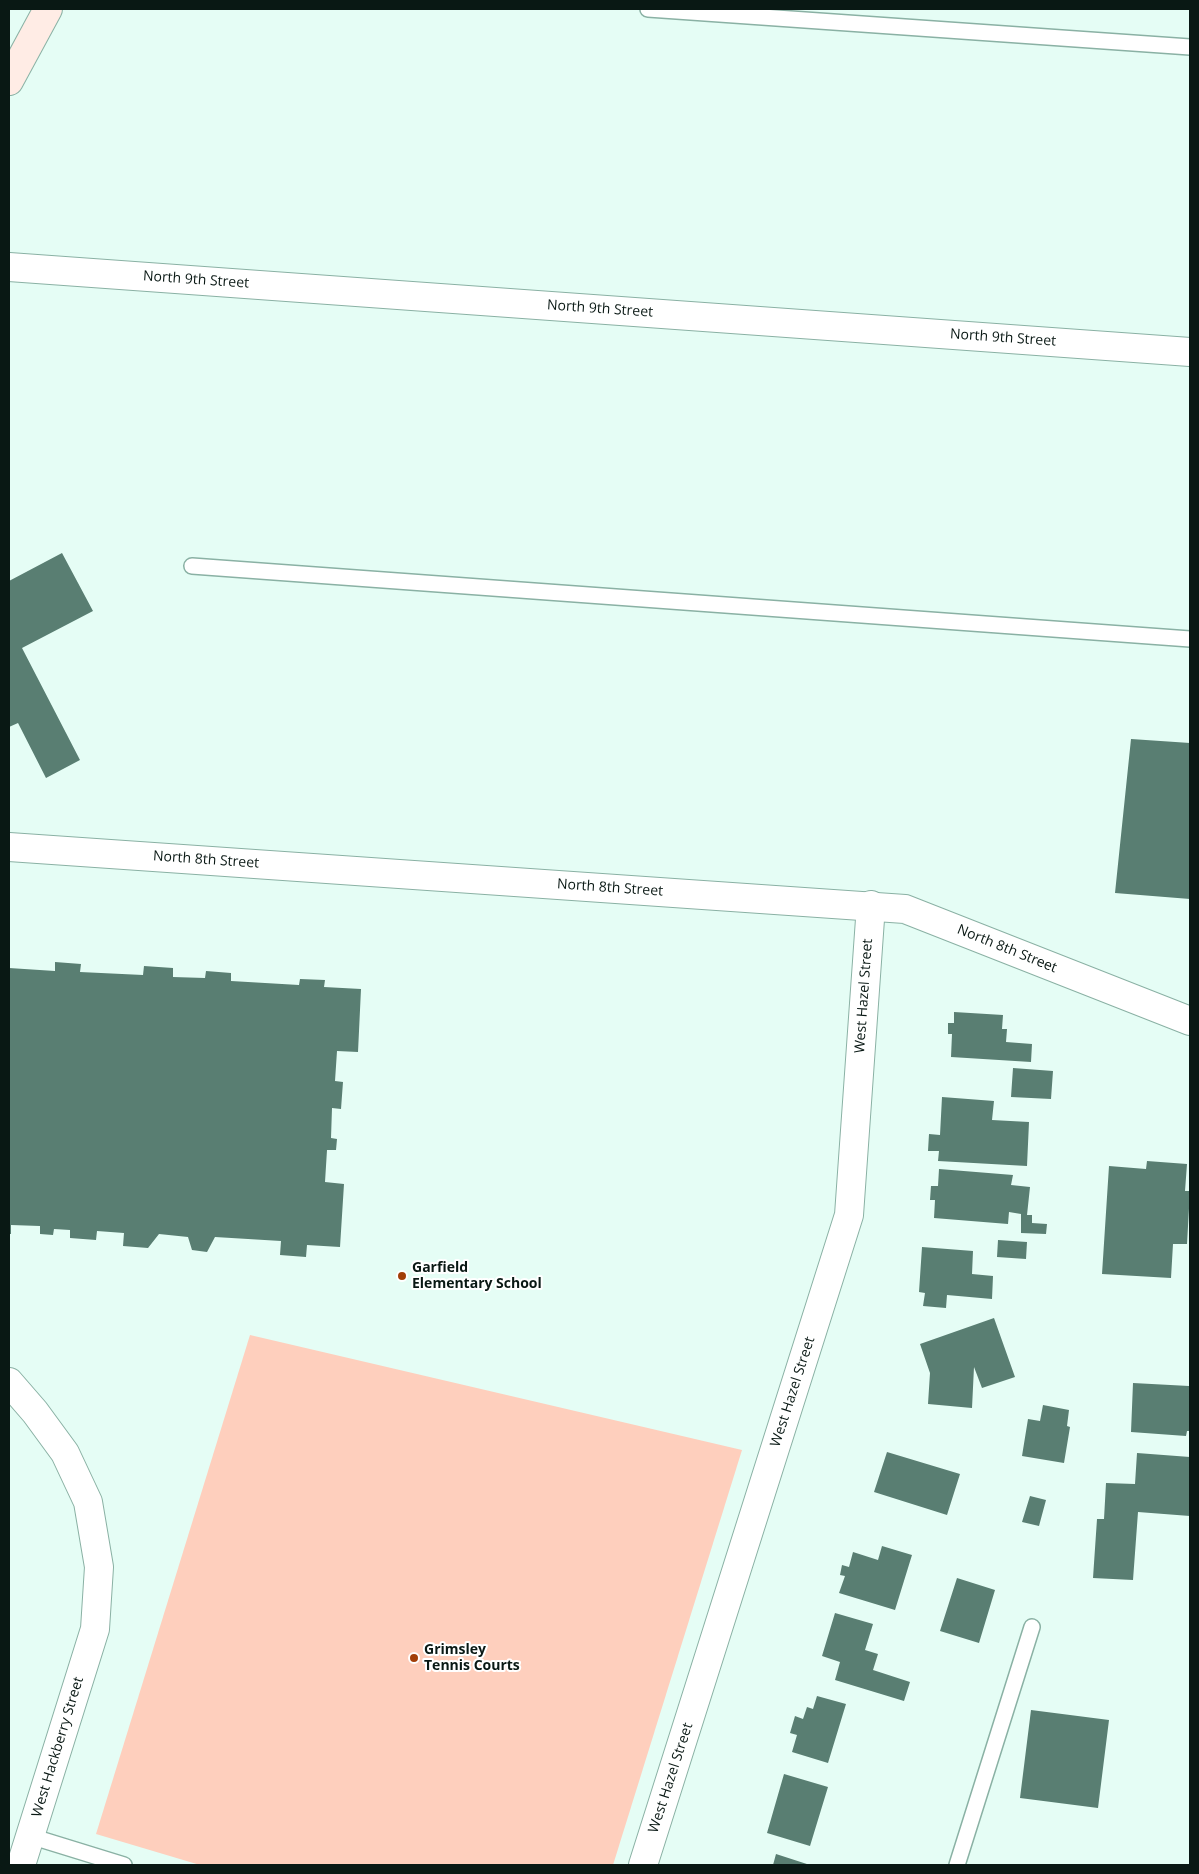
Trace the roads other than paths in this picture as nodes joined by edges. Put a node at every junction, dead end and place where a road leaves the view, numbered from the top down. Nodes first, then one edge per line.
1 (48, 9) edge
2 (648, 9) edge
3 (1190, 47) edge
4 (9, 81) edge
5 (9, 266) edge
6 (1190, 352) edge
7 (192, 566) dead end
8 (1190, 639) edge
9 (9, 847) edge
10 (871, 906) junction
11 (1190, 1021) edge
12 (9, 1382) edge
13 (1032, 1627) dead end
14 (30, 1836) junction
15 (21, 1865) edge
16 (124, 1865) edge
17 (643, 1865) edge
18 (958, 1865) edge

1 - 4 main road
2 - 3 lane
5 - 6 street, North 9th Street
7 - 8 lane
9 - 10 street, North 8th Street
10 - 11 street, North 8th Street
10 - 17 street, West Hazel Street
12 - 14 street, West Hackberry Street
13 - 18 lane
14 - 15 street, West Hackberry Street
14 - 16 lane

